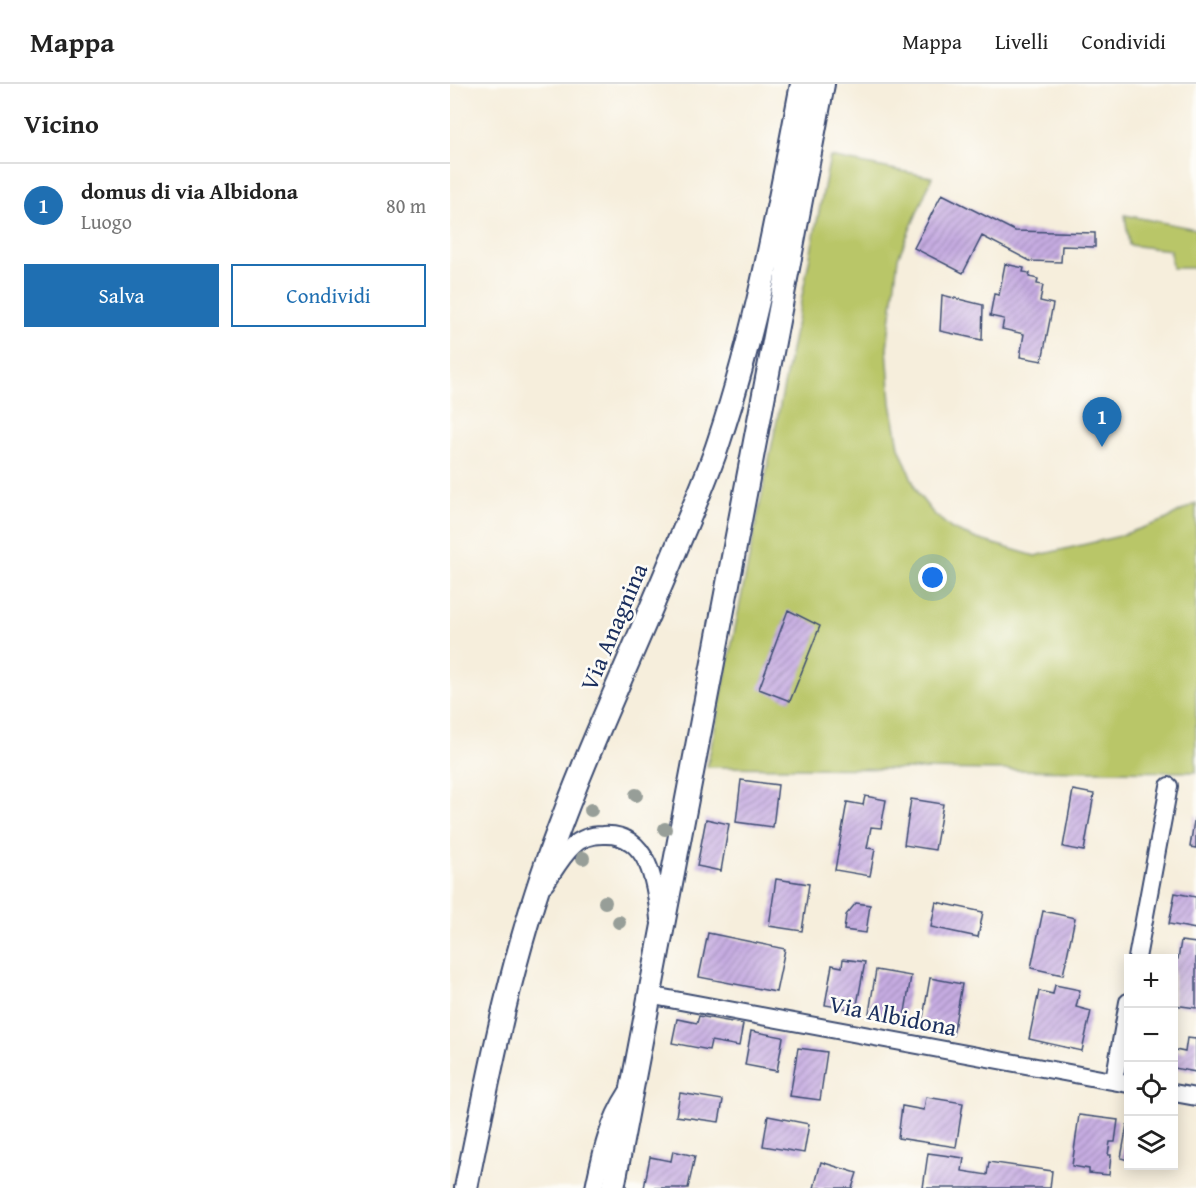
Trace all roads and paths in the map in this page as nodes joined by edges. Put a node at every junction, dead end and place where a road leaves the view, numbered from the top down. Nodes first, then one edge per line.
1 (802, 84) edge
2 (823, 84) edge
3 (1169, 786) dead end
4 (535, 898) junction
5 (660, 934) junction
6 (1138, 954) edge
7 (648, 995) junction
8 (1127, 1008) edge
9 (1121, 1083) edge
10 (631, 1089) junction
11 (1178, 1094) edge
12 (1196, 1097) edge
13 (466, 1188) edge
14 (594, 1188) edge
15 (613, 1188) edge

1 - 4 main road, Via Anagnina
2 - 5 main road
3 - 6 street
4 - 5 street
4 - 13 main road, Via Anagnina
5 - 7 main road
7 - 9 street, Via Albidona
7 - 10 main road
8 - 9 street
10 - 14 street
10 - 15 main road
11 - 12 street

